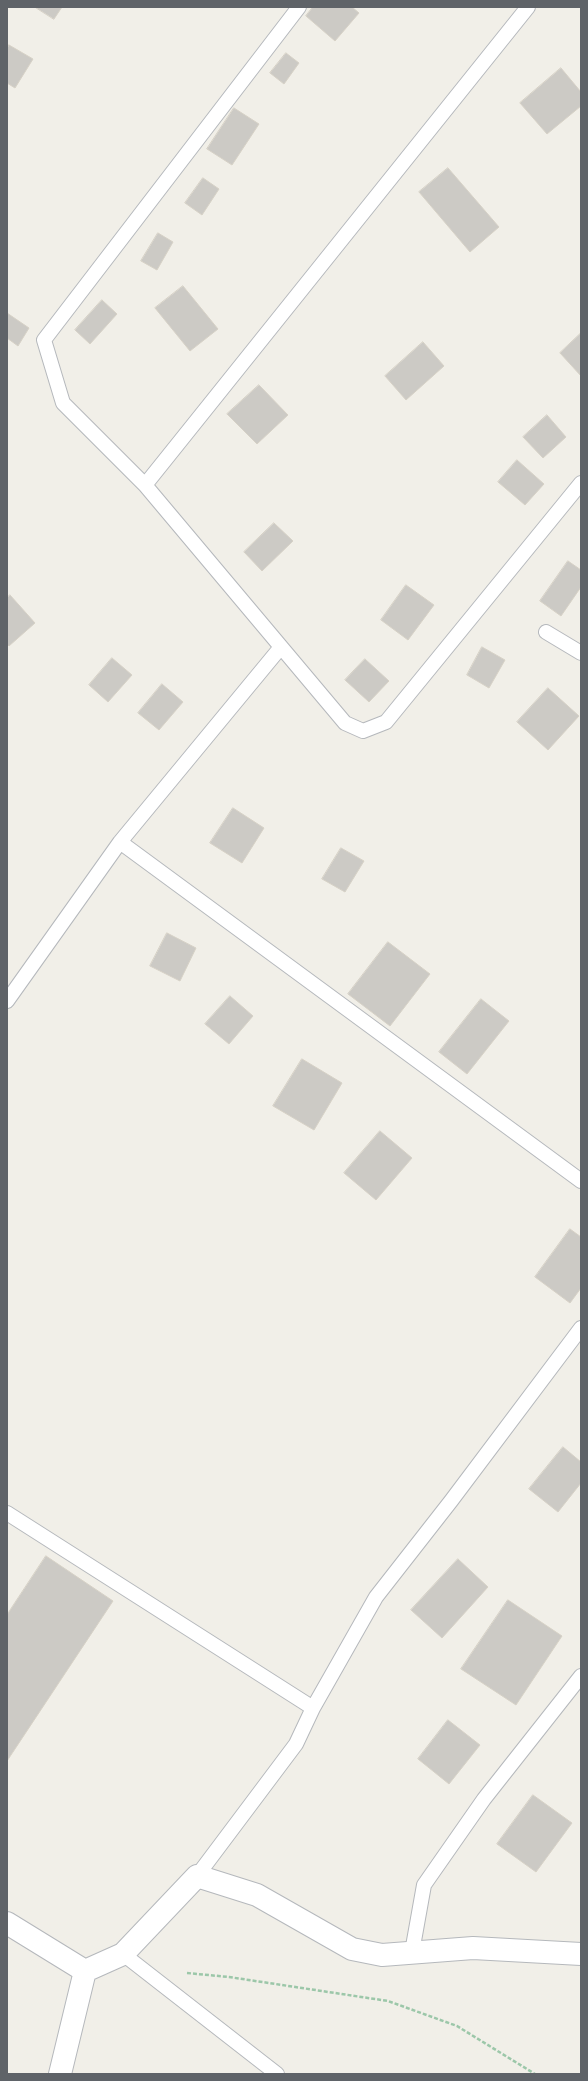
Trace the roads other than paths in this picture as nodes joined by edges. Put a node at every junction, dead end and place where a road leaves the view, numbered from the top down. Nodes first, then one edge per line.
1 (299, 7) edge
2 (528, 7) edge
3 (581, 483) edge
4 (145, 485) junction
5 (546, 632) dead end
6 (281, 647) junction
7 (581, 654) edge
8 (120, 842) junction
9 (7, 1001) edge
10 (581, 1181) edge
11 (581, 1328) edge
12 (7, 1513) edge
13 (581, 1676) edge
14 (314, 1708) junction
15 (197, 1876) junction
16 (7, 1923) edge
17 (579, 1950) edge
18 (412, 1952) junction
19 (123, 1954) junction
20 (85, 1971) junction
21 (60, 2074) edge
22 (277, 2074) edge

1 - 4 lane
2 - 4 lane
3 - 6 lane
4 - 6 lane
5 - 7 lane
6 - 8 lane
8 - 9 lane
8 - 10 lane
11 - 14 lane
12 - 14 lane
13 - 18 lane
14 - 15 lane
15 - 18 street
15 - 19 street
16 - 20 street
17 - 18 street
19 - 20 street
19 - 22 lane
20 - 21 street

